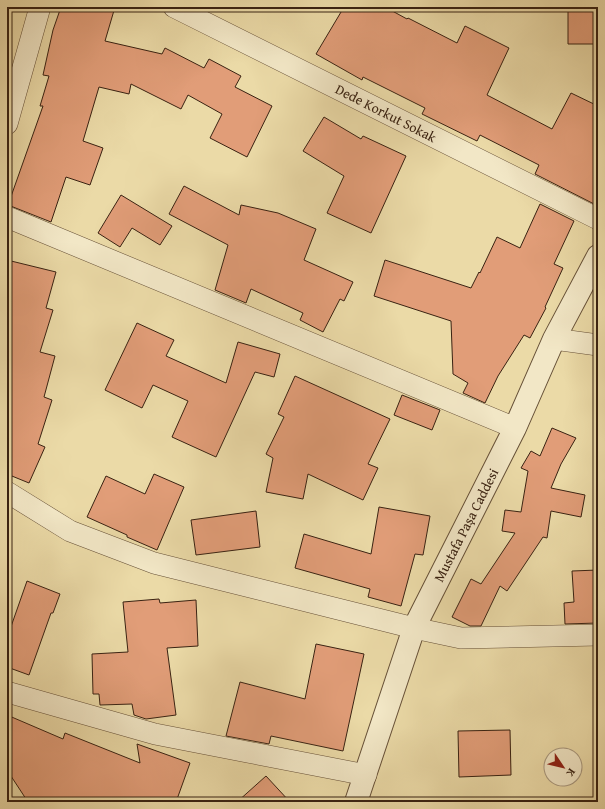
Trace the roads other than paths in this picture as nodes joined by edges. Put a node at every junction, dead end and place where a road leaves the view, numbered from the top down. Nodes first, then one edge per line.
1 (40, 7) edge
2 (174, 7) edge
3 (7, 124) edge
4 (7, 217) edge
5 (598, 219) edge
6 (598, 256) edge
7 (554, 340) junction
8 (598, 345) edge
9 (515, 428) junction
10 (7, 492) edge
11 (414, 628) junction
12 (598, 635) edge
13 (7, 692) edge
14 (366, 775) junction
15 (356, 802) edge

1 - 3 street
2 - 5 street, Dede Korkut Sokak
4 - 9 street
6 - 7 street, Mustafa Paşa Caddesi
7 - 8 street
7 - 9 street, Mustafa Paşa Caddesi
9 - 11 street, Mustafa Paşa Caddesi
10 - 11 street
11 - 12 street
11 - 14 street, Mustafa Paşa Caddesi
13 - 14 street
14 - 15 street, Mustafa Paşa Caddesi

